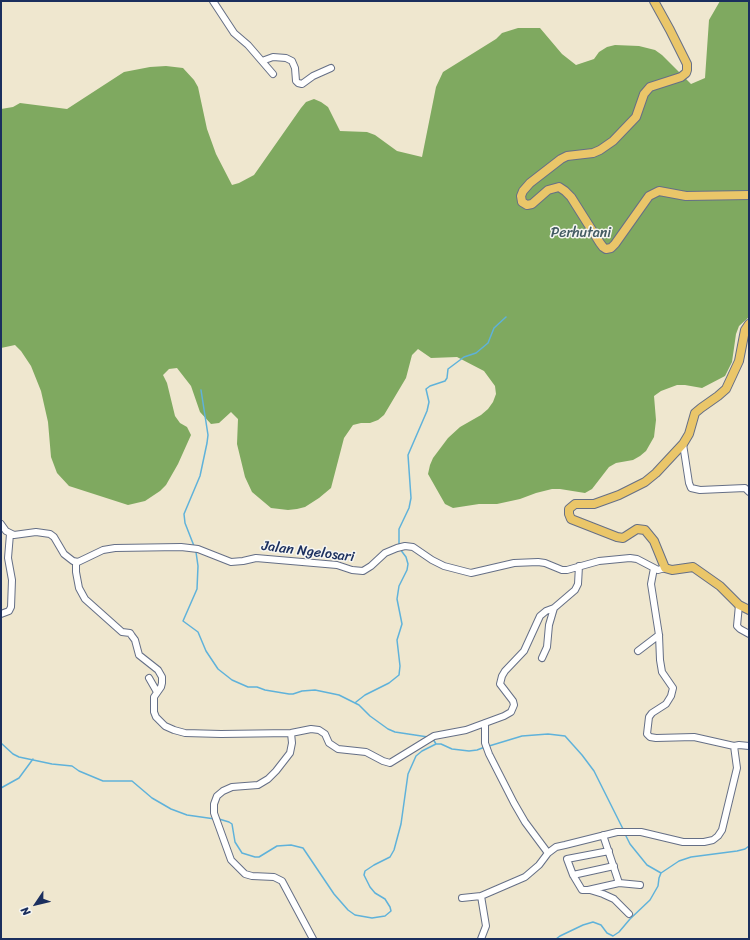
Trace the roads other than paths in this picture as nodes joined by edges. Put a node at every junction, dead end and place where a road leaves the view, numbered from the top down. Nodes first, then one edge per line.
1 (212, 1) edge
2 (654, 1) edge
3 (262, 61) junction
4 (331, 68) dead end
5 (273, 74) dead end
6 (749, 195) edge
7 (749, 324) edge
8 (683, 444) junction
9 (749, 492) edge
10 (1, 524) edge
11 (10, 534) junction
12 (76, 562) junction
13 (579, 566) junction
14 (654, 568) junction
15 (665, 568) junction
16 (739, 605) junction
17 (554, 608) junction
18 (749, 610) edge
19 (1, 614) edge
20 (749, 634) edge
21 (659, 635) junction
22 (638, 651) dead end
23 (542, 658) dead end
24 (149, 678) dead end
25 (157, 692) junction
26 (485, 723) junction
27 (291, 733) junction
28 (734, 746) junction
29 (749, 746) edge
30 (604, 835) junction
31 (609, 851) junction
32 (548, 853) junction
33 (614, 866) junction
34 (573, 875) junction
35 (619, 882) junction
36 (640, 885) dead end
37 (588, 890) junction
38 (481, 896) junction
39 (462, 898) dead end
40 (629, 914) dead end
41 (313, 939) edge
42 (481, 939) edge

1 - 3 street
2 - 6 main road
3 - 4 street
3 - 5 street
7 - 8 main road
8 - 9 street
8 - 15 main road
10 - 11 street
11 - 12 street
11 - 19 street
12 - 13 street, Jalan Ngelosari
12 - 25 street
13 - 14 street, Jalan Ngelosari
13 - 17 street
14 - 15 street, Jalan Ngelosari
14 - 21 street
15 - 16 main road
16 - 18 main road
16 - 20 street
17 - 23 street
17 - 26 street
21 - 22 street
21 - 28 street
24 - 25 street
25 - 27 street
26 - 27 street
26 - 32 street
27 - 41 street
28 - 29 street
28 - 30 street
30 - 31 street
30 - 32 street
31 - 33 street
31 - 34 street
32 - 38 street
33 - 34 street
33 - 35 street
34 - 37 street
35 - 36 street
35 - 37 street
37 - 40 street
38 - 39 street
38 - 42 street

